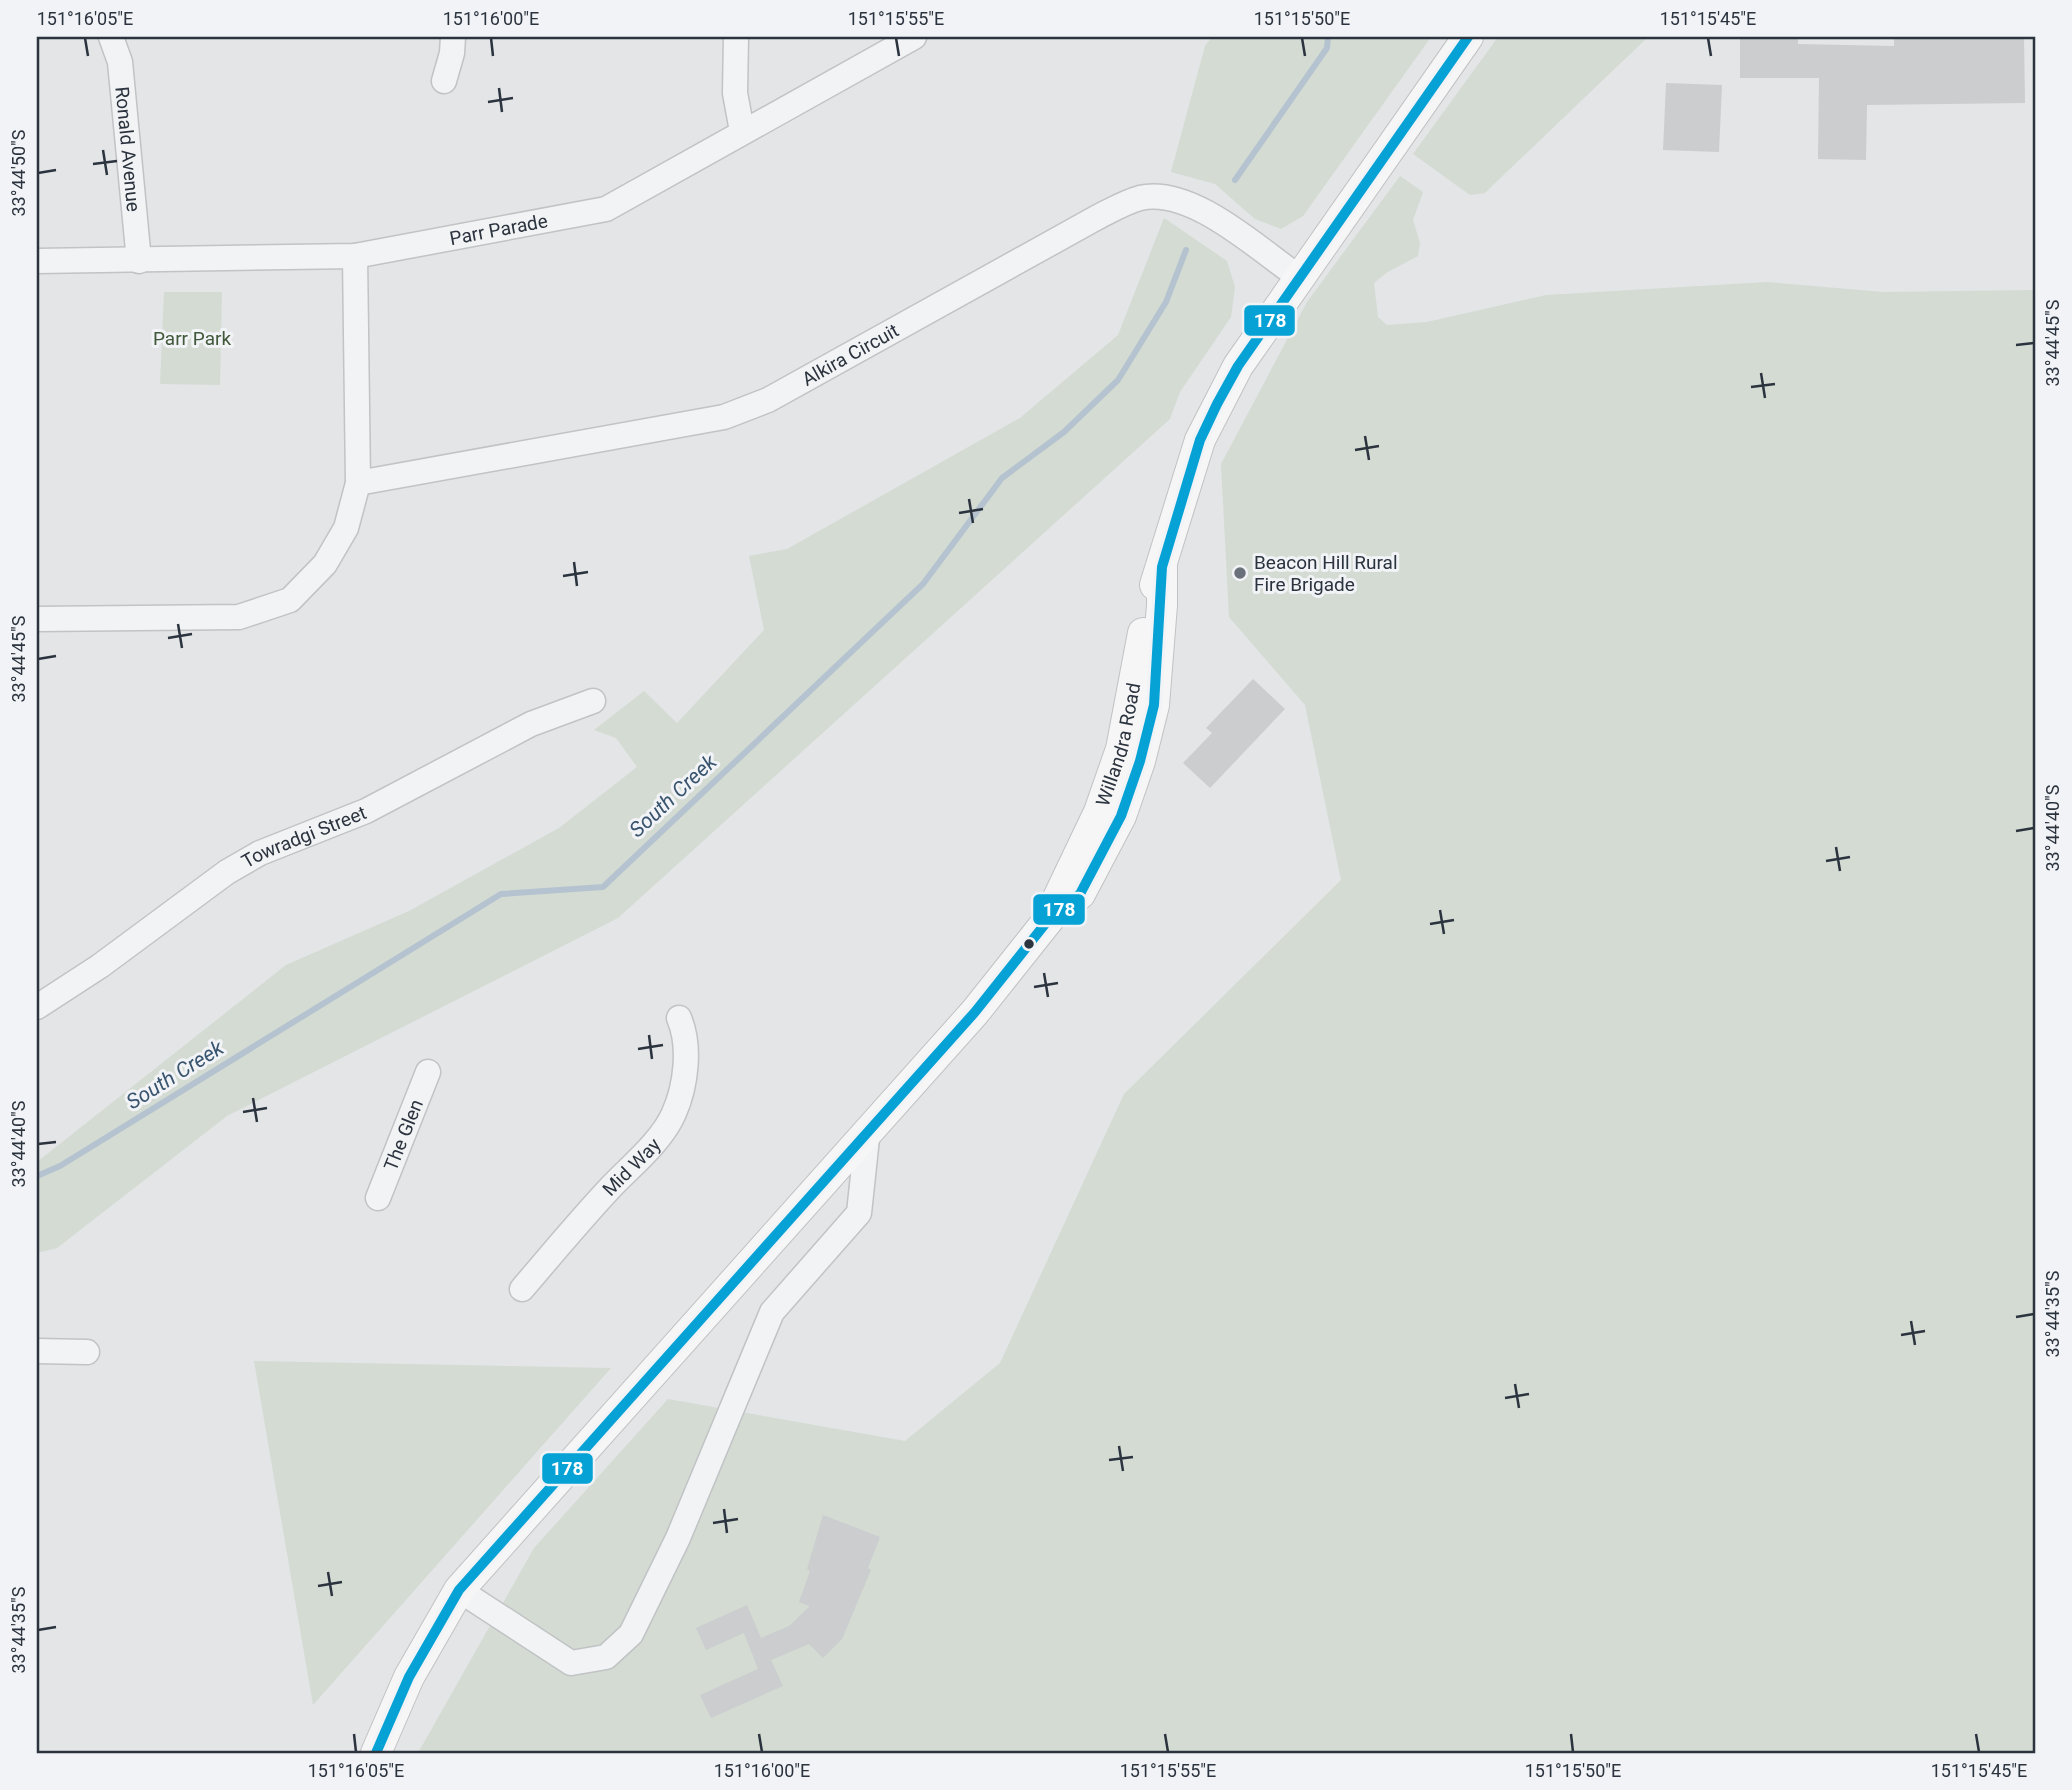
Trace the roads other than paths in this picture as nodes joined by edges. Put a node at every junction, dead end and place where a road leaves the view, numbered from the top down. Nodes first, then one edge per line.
1 (111, 37) edge
2 (453, 37) edge
3 (736, 37) edge
4 (914, 37) edge
5 (1468, 37) edge
6 (444, 81) dead end
7 (742, 131) junction
8 (355, 257) junction
9 (37, 261) edge
10 (139, 261) junction
11 (1300, 278) junction
12 (358, 483) junction
13 (37, 619) edge
14 (593, 701) dead end
15 (37, 1007) edge
16 (679, 1018) dead end
17 (428, 1072) dead end
18 (868, 1129) junction
19 (378, 1198) dead end
20 (522, 1289) dead end
21 (37, 1351) edge
22 (87, 1352) dead end
23 (459, 1590) junction
24 (376, 1753) edge

1 - 10 street, Ronald Avenue
2 - 6 street
3 - 7 street
4 - 7 street, Parr Parade
5 - 11 main road, Willandra Road
7 - 8 street, Parr Parade
8 - 10 street, Parr Parade
8 - 12 street
9 - 10 street, Parr Parade
11 - 12 street, Alkira Circuit
11 - 18 main road, Willandra Road
12 - 13 street
14 - 15 street, Towradgi Street
16 - 20 street, Mid Way
17 - 19 street, The Glen
18 - 23 main road, Willandra Road
18 - 23 street
21 - 22 street
23 - 24 main road, Willandra Road

